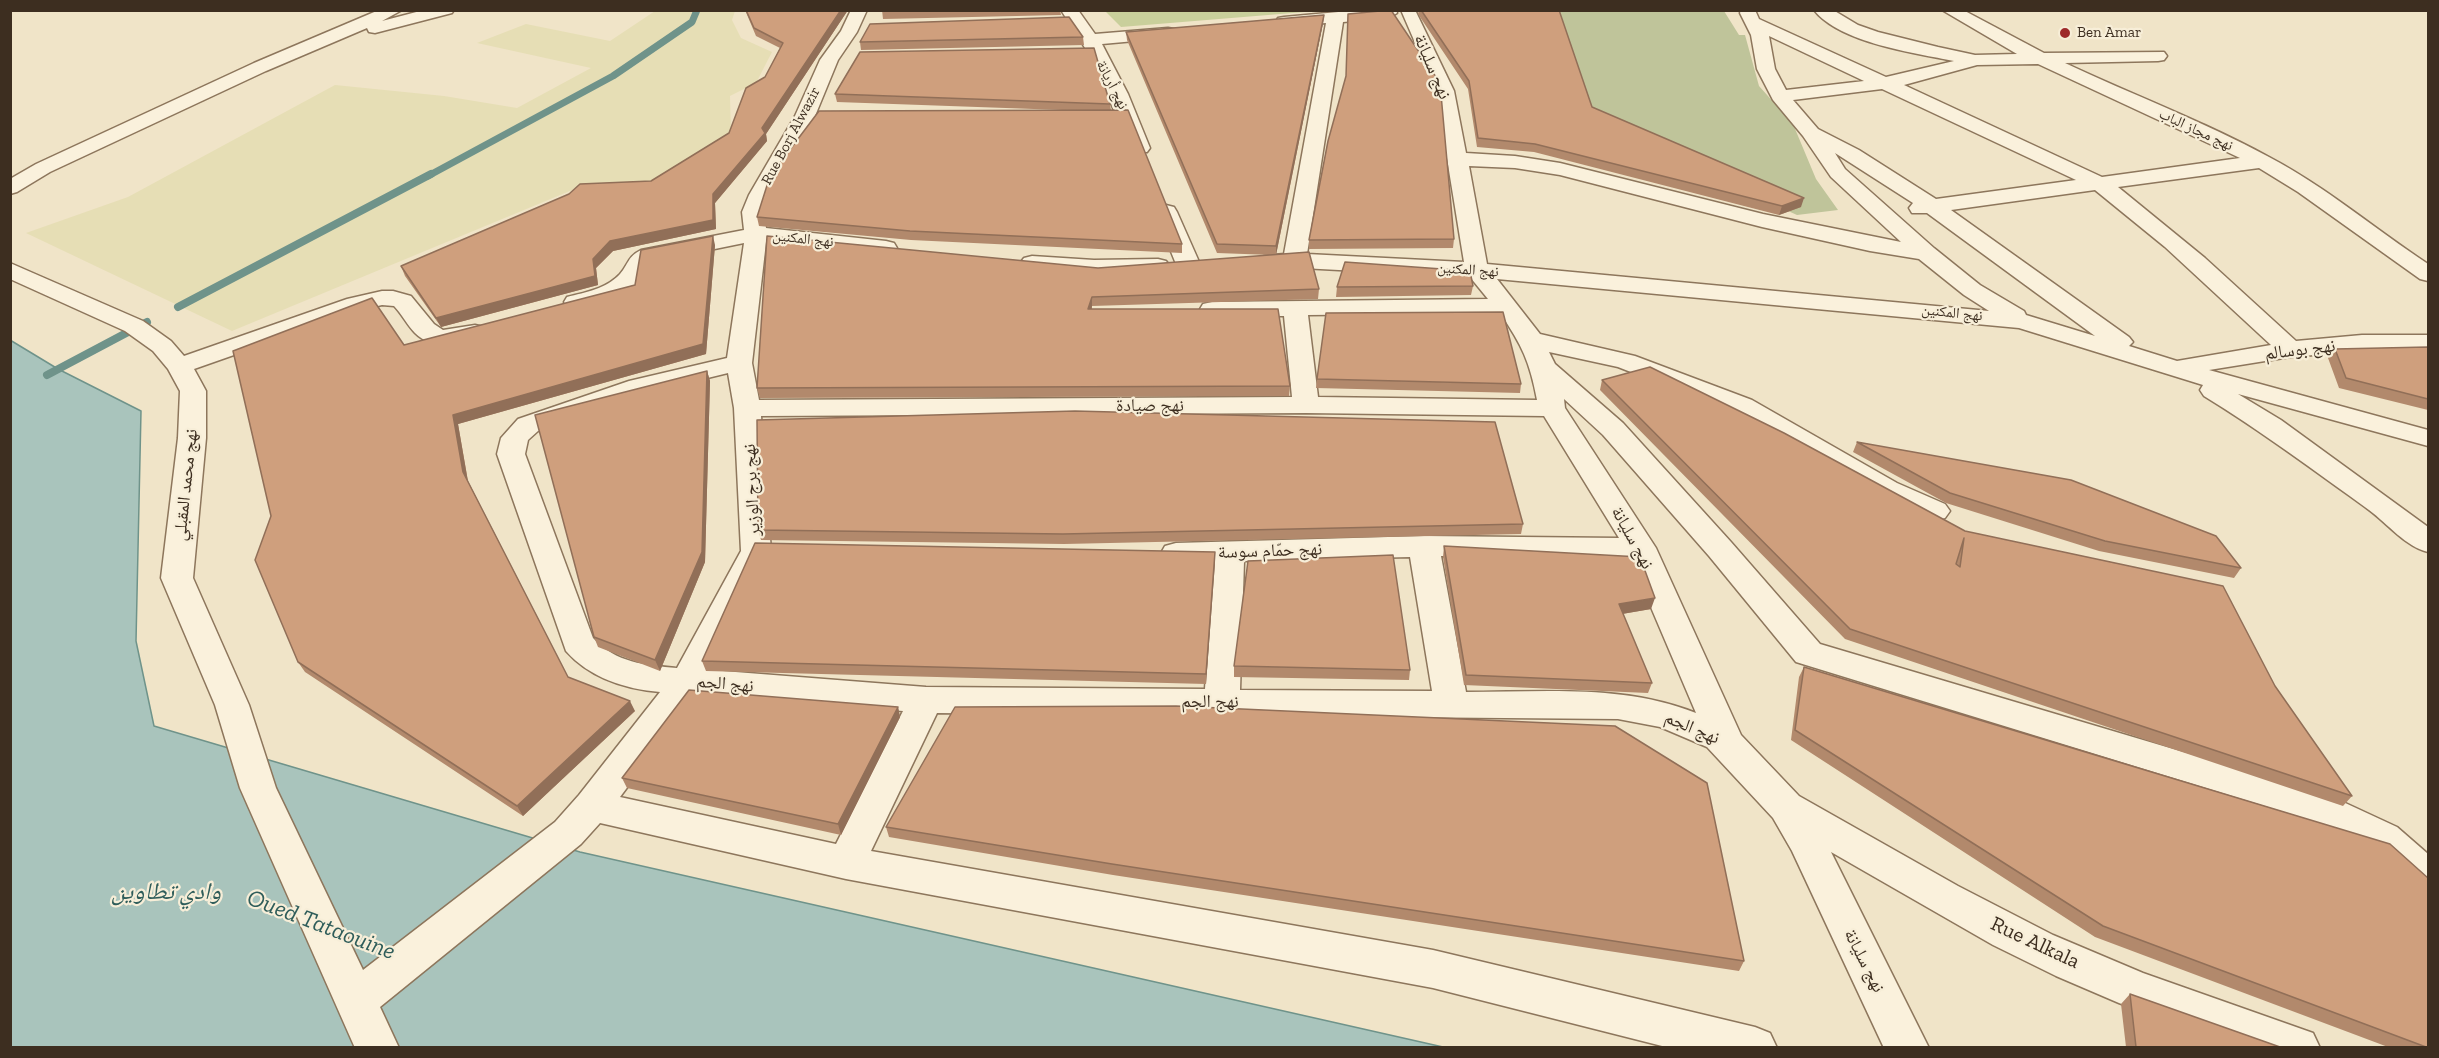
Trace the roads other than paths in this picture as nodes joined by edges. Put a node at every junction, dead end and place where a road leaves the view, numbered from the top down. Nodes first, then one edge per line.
1 (394, 10) edge
2 (446, 10) edge
3 (859, 10) edge
4 (1822, 10) edge
5 (1950, 10) edge
6 (1410, 11) edge
7 (1750, 16) edge
8 (1335, 17) junction
9 (1067, 18) edge
10 (1265, 24) edge
11 (872, 30) edge
12 (1184, 31) edge
13 (849, 32) junction
14 (319, 40) junction
15 (1093, 46) junction
16 (1072, 52) edge
17 (2158, 56) dead end
18 (2037, 58) junction
19 (829, 60) junction
20 (852, 60) edge
21 (1975, 60) junction
22 (1884, 82) junction
23 (1780, 96) junction
24 (1103, 114) edge
25 (1127, 114) junction
26 (805, 117) junction
27 (827, 117) edge
28 (1811, 133) junction
29 (1457, 159) junction
30 (2262, 161) junction
31 (1146, 163) edge
32 (2099, 183) junction
33 (10, 188) edge
34 (1159, 193) edge
35 (1931, 206) junction
36 (1882, 214) junction
37 (756, 234) junction
38 (908, 250) edge
39 (1926, 253) junction
40 (1014, 261) edge
41 (1294, 261) junction
42 (1322, 261) junction
43 (1247, 262) edge
44 (1212, 263) edge
45 (1188, 264) junction
46 (10, 270) edge
47 (1477, 270) junction
48 (2428, 274) edge
49 (1507, 306) junction
50 (556, 308) edge
51 (1295, 308) junction
52 (1324, 308) junction
53 (1188, 309) edge
54 (2022, 321) junction
55 (500, 325) edge
56 (2428, 342) edge
57 (2290, 349) junction
58 (1537, 354) junction
59 (739, 363) junction
60 (179, 366) junction
61 (2172, 368) junction
62 (1306, 405) junction
63 (747, 408) junction
64 (1552, 408) junction
65 (2428, 438) edge
66 (1935, 511) dead end
67 (2428, 542) edge
68 (1424, 546) junction
69 (1641, 548) junction
70 (1146, 553) edge
71 (1229, 553) junction
72 (687, 681) junction
73 (926, 700) junction
74 (1222, 702) junction
75 (1451, 704) junction
76 (1727, 743) junction
77 (1786, 807) junction
78 (580, 819) junction
79 (846, 863) junction
80 (2428, 878) edge
81 (357, 1000) junction
82 (377, 1047) edge
83 (1755, 1047) edge
84 (1907, 1047) edge
85 (2298, 1047) edge

1 - 14 street
2 - 14 street
3 - 13 street, Rue Borj Alwazir
4 - 21 street
5 - 18 street, نهج مجاز الباب
6 - 8 street
6 - 29 street, نهج سليانة
7 - 22 street
7 - 23 street
8 - 10 street
8 - 41 street
9 - 15 street, نهج أريانة
11 - 13 street
12 - 15 street
13 - 19 street, Rue Borj Alwazir
14 - 33 street
15 - 16 street
15 - 25 street, نهج أريانة
17 - 18 street
18 - 21 street
18 - 30 street, نهج مجاز الباب
19 - 20 street
19 - 26 street, Rue Borj Alwazir
21 - 22 street
22 - 23 street
22 - 32 street
23 - 28 street
24 - 25 street
25 - 31 street, نهج أريانة
26 - 27 street
26 - 37 street, Rue Borj Alwazir
28 - 35 street
28 - 36 street
29 - 39 street
29 - 47 street, نهج سليانة
30 - 32 street
30 - 48 street, نهج مجاز الباب
32 - 35 street
32 - 57 street
34 - 45 street
35 - 36 street
35 - 61 street
36 - 39 street
37 - 38 street, نهج المكنين
37 - 50 street, نهج المكنين
37 - 59 street, نهج برج الوزير
39 - 54 street
40 - 45 street
41 - 42 street, نهج المكنين
41 - 43 street, نهج المكنين
42 - 47 street, نهج المكنين
42 - 52 street
44 - 45 street
46 - 60 street, نهج محمد المقبلي
47 - 49 street, نهج سليانة
47 - 54 street, نهج المكنين
49 - 52 street
49 - 58 street, نهج سليانة
51 - 52 street
51 - 53 street
51 - 62 street
54 - 61 street, نهج المكنين
55 - 60 street
56 - 57 street, نهج بوسالم
57 - 61 street, نهج بوسالم
58 - 64 street, نهج سليانة
58 - 66 street
58 - 80 street
59 - 63 street, نهج برج الوزير
59 - 72 street, نهج الجم
60 - 81 street, نهج محمد المقبلي
61 - 65 street
61 - 67 street
62 - 63 street, نهج صيادة
62 - 64 street, نهج صيادة
63 - 72 street, نهج برج الوزير
64 - 69 street, نهج سليانة
68 - 69 street, نهج حمّام سوسة
68 - 71 street, نهج حمّام سوسة
68 - 75 street
69 - 76 street, نهج سليانة
70 - 71 street, نهج حمّام سوسة
71 - 74 street
72 - 73 street, نهج الجم
72 - 78 street, نهج برج الوزير
73 - 74 street, نهج الجم
73 - 79 street
74 - 75 street, نهج الجم
75 - 76 street, نهج الجم
76 - 77 street, نهج سليانة
77 - 84 street, نهج سليانة
77 - 85 street, Rue Alkala
78 - 79 street
78 - 81 street, نهج برج الوزير
79 - 83 street
81 - 82 street, نهج محمد المقبلي

